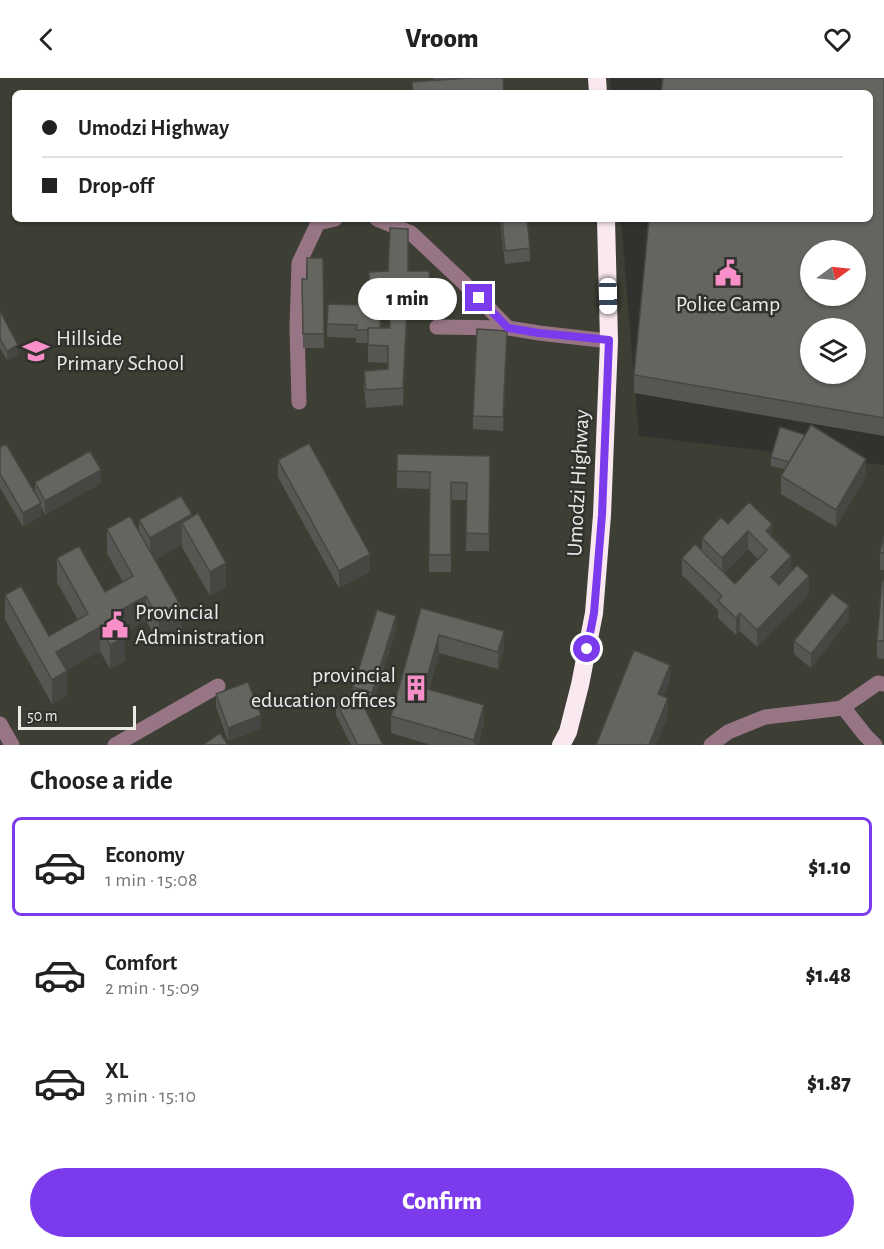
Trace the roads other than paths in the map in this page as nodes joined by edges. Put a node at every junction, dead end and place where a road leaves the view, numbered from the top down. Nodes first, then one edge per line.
1 (322, 222) edge
2 (384, 222) edge
3 (606, 222) edge
4 (437, 327) dead end
5 (508, 328) junction
6 (609, 340) junction
7 (299, 402) dead end
8 (884, 684) edge
9 (218, 686) dead end
10 (843, 708) junction
11 (0, 724) edge
12 (12, 745) edge
13 (115, 745) edge
14 (561, 745) edge
15 (711, 745) edge
16 (875, 745) edge

1 - 7 street
2 - 5 street
3 - 6 highway, Umodzi Highway
4 - 5 street
5 - 6 street
6 - 14 highway, Umodzi Highway
8 - 10 street
9 - 13 street
10 - 15 street
10 - 16 street
11 - 12 street

